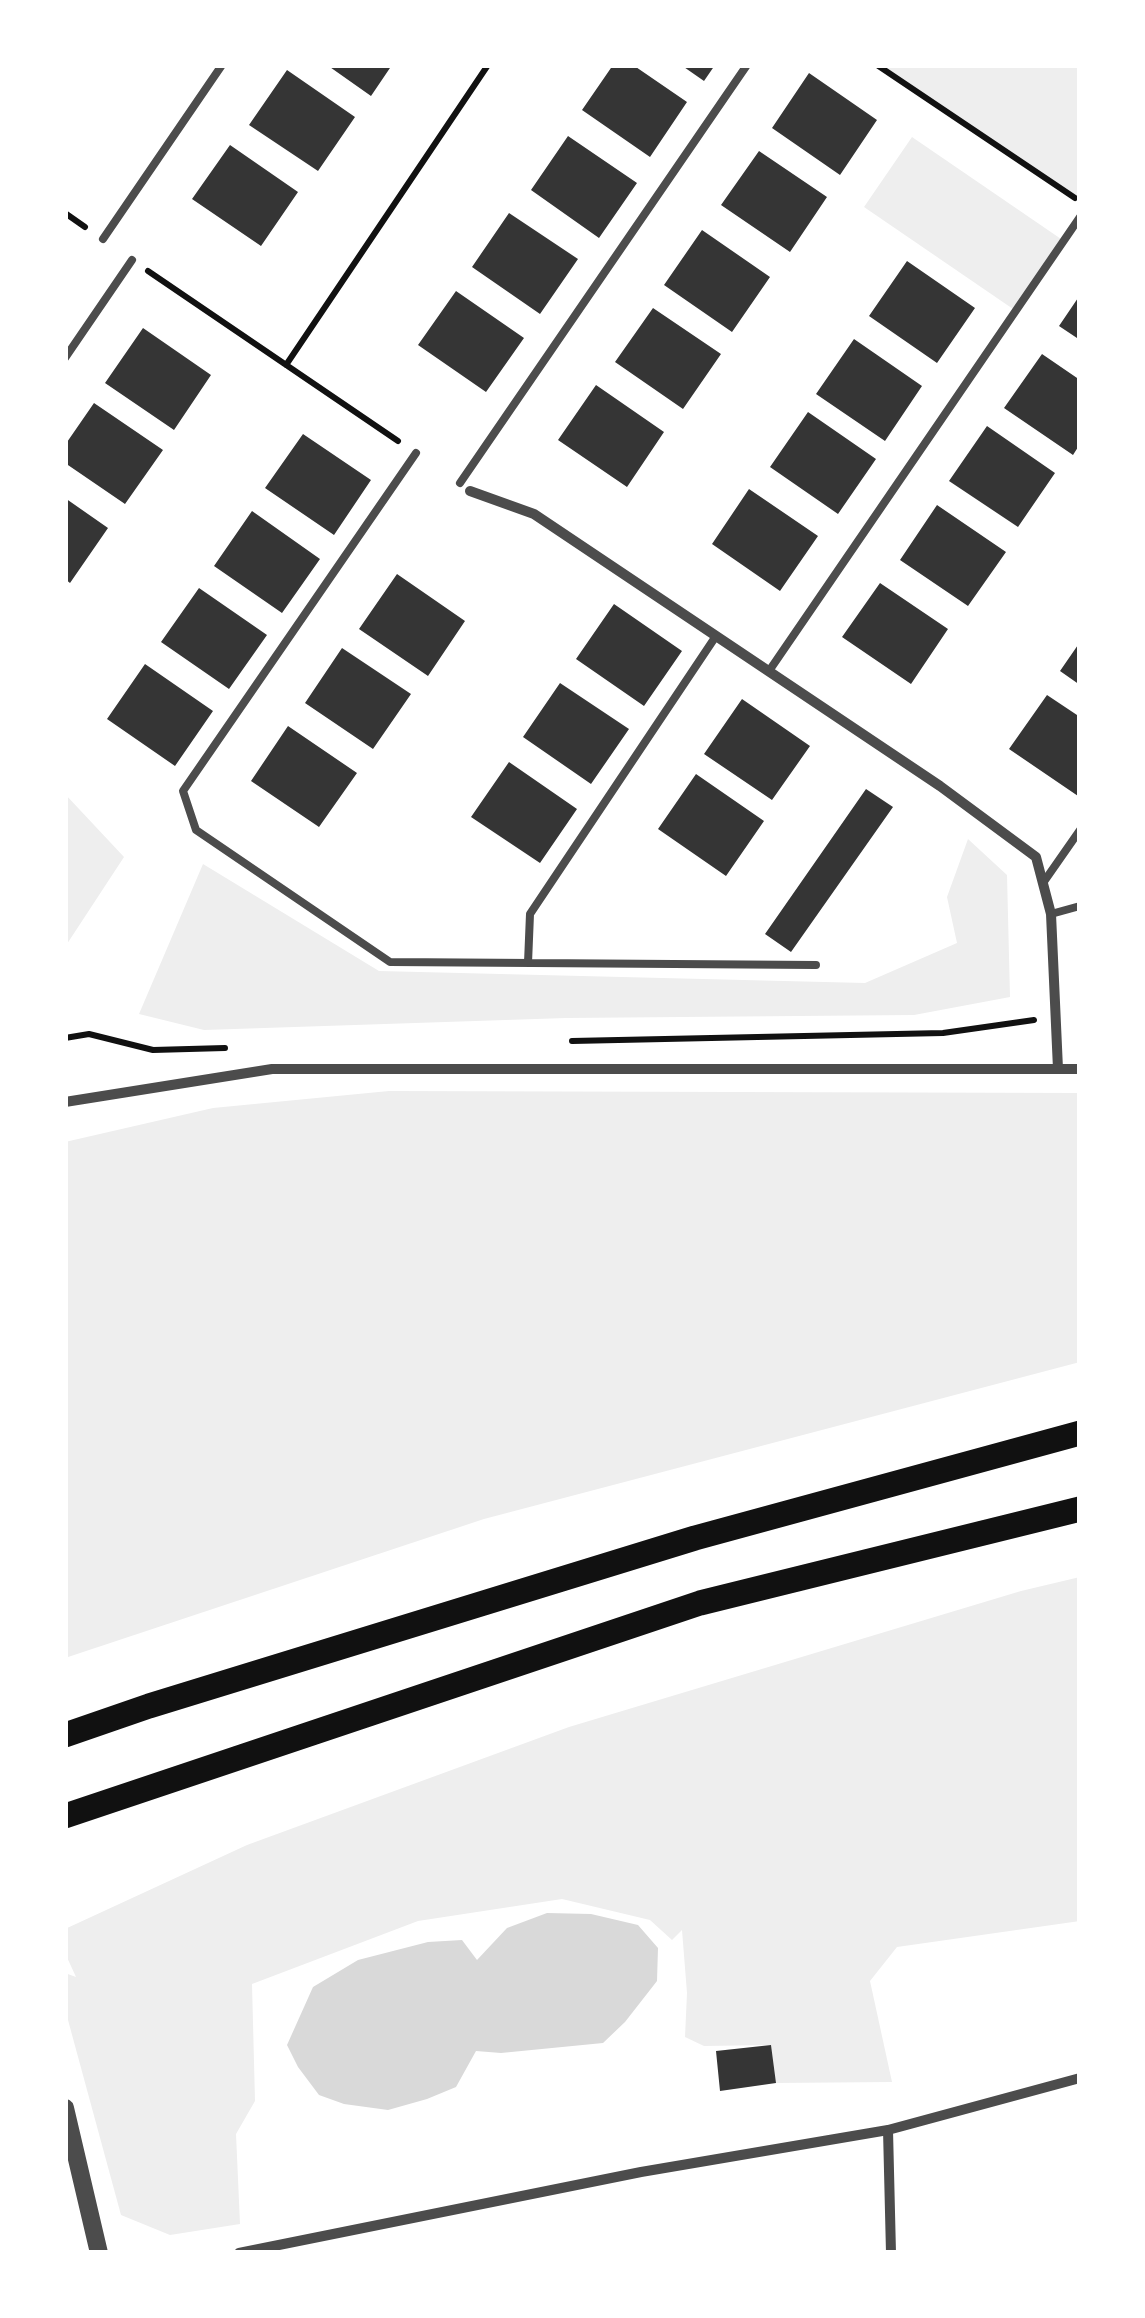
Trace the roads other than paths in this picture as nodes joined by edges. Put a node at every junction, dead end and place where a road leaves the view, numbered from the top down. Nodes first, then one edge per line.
1 (222, 65) edge
2 (747, 65) edge
3 (1080, 217) edge
4 (103, 239) road end
5 (132, 260) road end
6 (65, 358) edge
7 (416, 454) road end
8 (460, 483) dead end
9 (470, 491) dead end
10 (716, 636) junction
11 (769, 672) junction
12 (1080, 830) edge
13 (1044, 883) junction
14 (1080, 906) edge
15 (1051, 914) junction
16 (528, 963) junction
17 (816, 965) dead end
18 (1058, 1068) junction
19 (1080, 1068) edge
20 (65, 1102) edge
21 (1080, 1433) edge
22 (1080, 1509) edge
23 (65, 1735) edge
24 (65, 1816) edge
25 (1080, 2078) edge
26 (65, 2108) edge
27 (888, 2130) junction
28 (98, 2253) edge
29 (238, 2253) edge
30 (892, 2253) edge

1 - 4 lane
2 - 8 lane
3 - 11 lane
5 - 6 lane
7 - 16 lane
9 - 10 street
10 - 11 street
10 - 16 lane
11 - 13 street
12 - 13 lane
13 - 15 street
14 - 15 lane
15 - 18 street
16 - 17 lane
18 - 19 street
18 - 20 street
21 - 23 main road
22 - 24 main road
25 - 27 street
26 - 28 street
27 - 29 street
27 - 30 street

